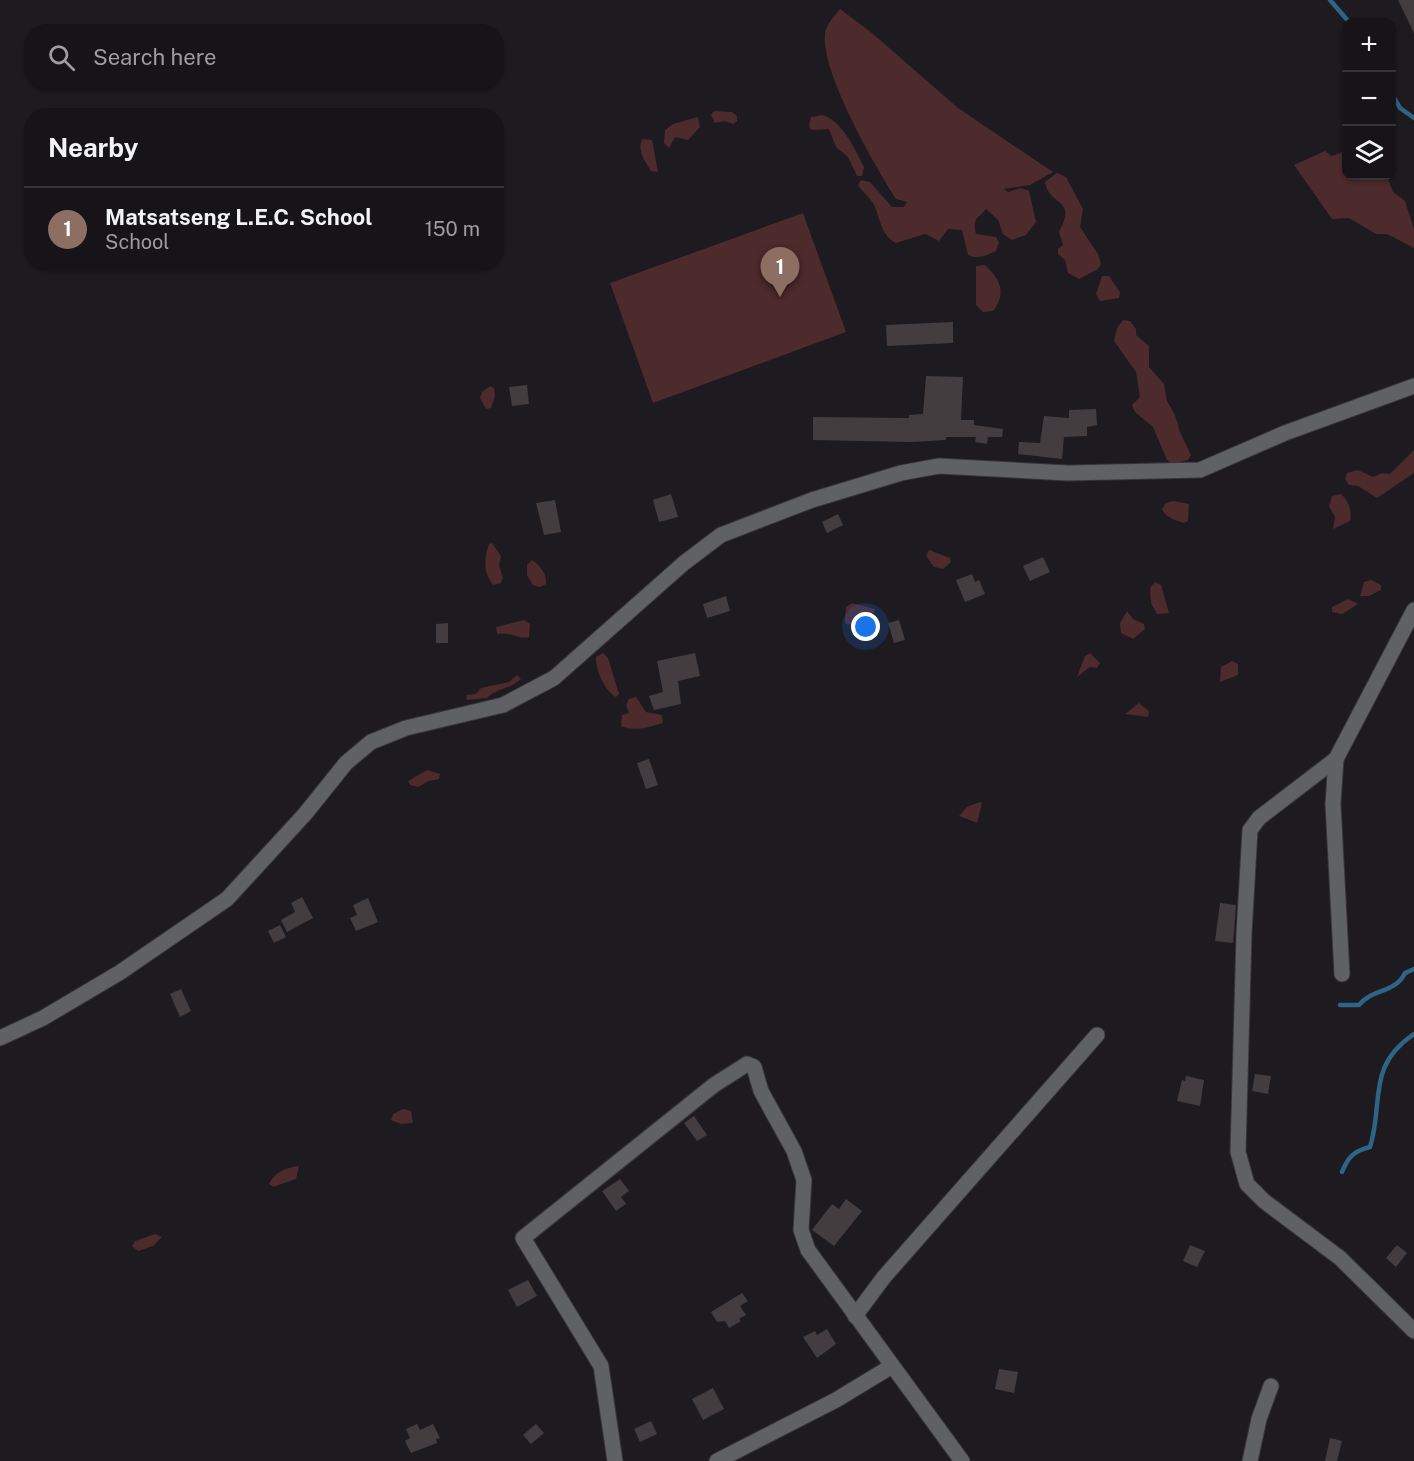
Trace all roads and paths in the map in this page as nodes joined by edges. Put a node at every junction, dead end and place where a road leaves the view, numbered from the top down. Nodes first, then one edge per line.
1 (1414, 386) edge
2 (1414, 610) edge
3 (1336, 759) junction
4 (1342, 974) dead end
5 (1097, 1035) dead end
6 (0, 1038) edge
7 (855, 1316) junction
8 (1414, 1331) edge
9 (892, 1366) junction
10 (1271, 1386) dead end
11 (615, 1461) edge
12 (717, 1461) edge
13 (962, 1461) edge
14 (1250, 1461) edge

1 - 6 street
2 - 3 street
3 - 4 street
3 - 8 street
5 - 7 street
7 - 9 street
7 - 11 street
9 - 12 street
9 - 13 street
10 - 14 street

